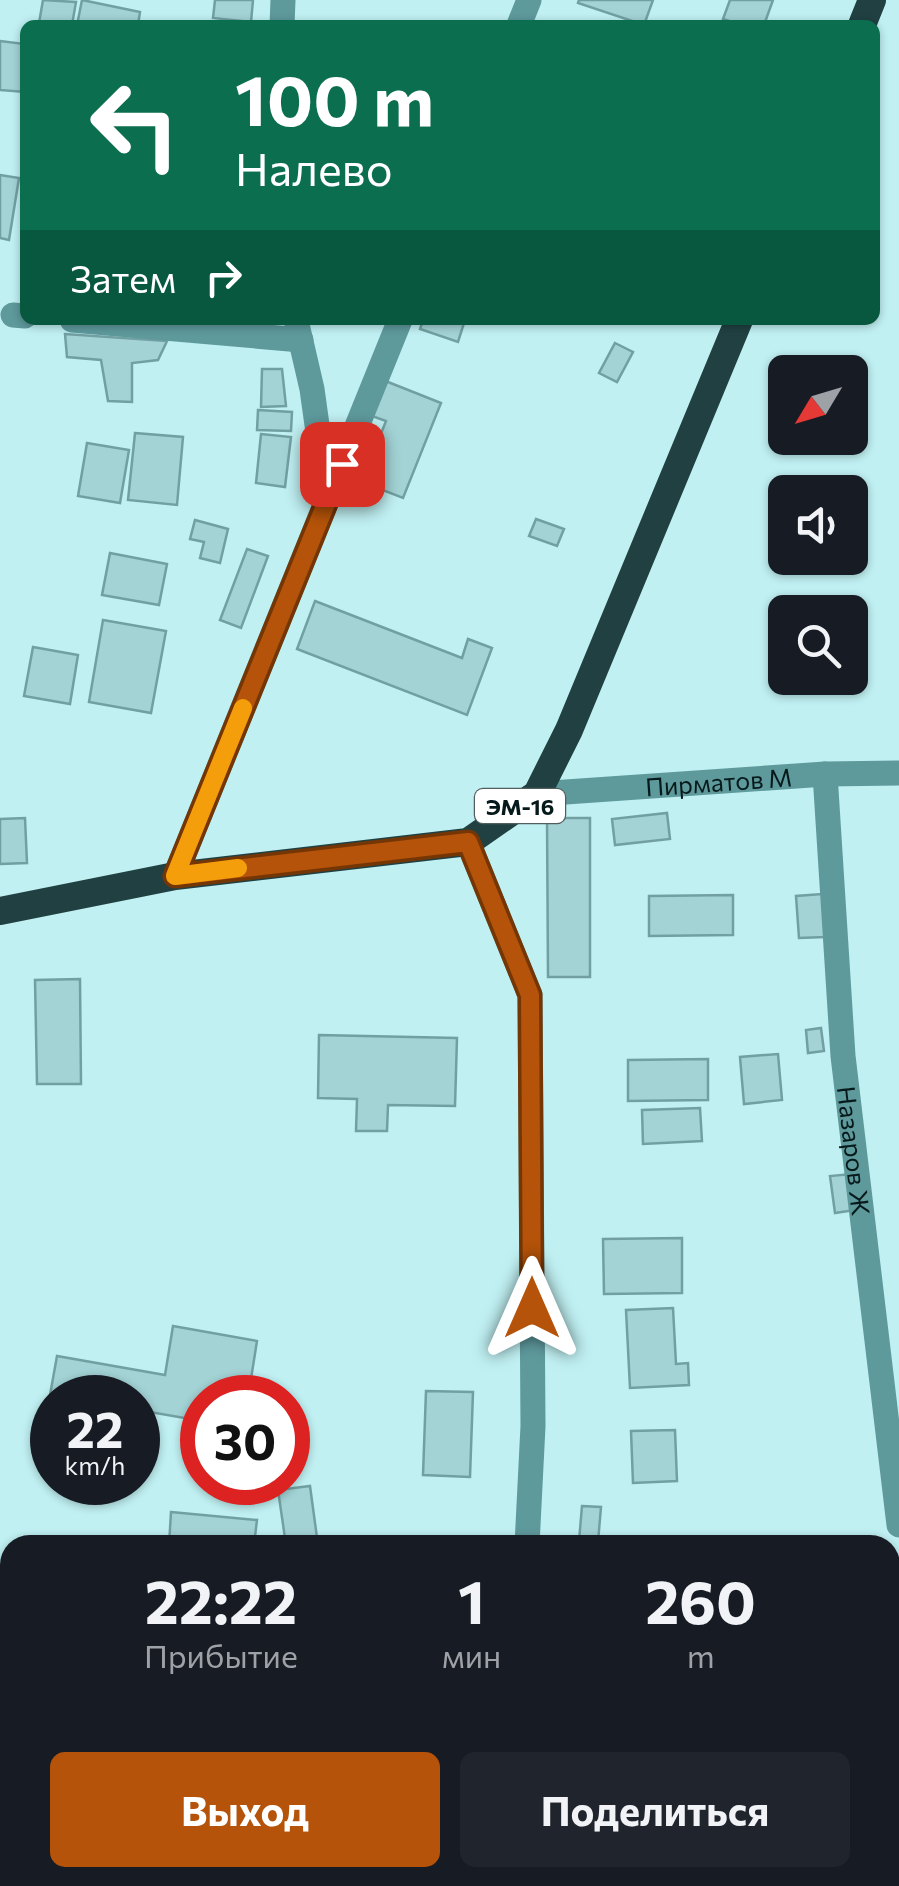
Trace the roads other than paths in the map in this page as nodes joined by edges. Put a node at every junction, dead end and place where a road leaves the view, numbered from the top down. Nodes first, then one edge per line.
1 (186, 325) edge
2 (398, 325) edge
3 (737, 325) edge
4 (299, 330) edge
5 (327, 500) junction
6 (899, 773) edge
7 (824, 774) junction
8 (537, 794) junction
9 (468, 842) junction
10 (175, 876) junction
11 (0, 911) edge
12 (899, 1525) edge
13 (527, 1535) edge

1 - 4 street
2 - 5 street
3 - 8 highway, ЭМ-16
4 - 5 street
5 - 10 street
6 - 7 street, Пирматов М
7 - 8 street, Пирматов М
7 - 12 street, Назаров Ж
8 - 9 highway, ЭМ-16
9 - 10 highway, ЭМ-16
9 - 13 street
10 - 11 highway, ЭМ-16

